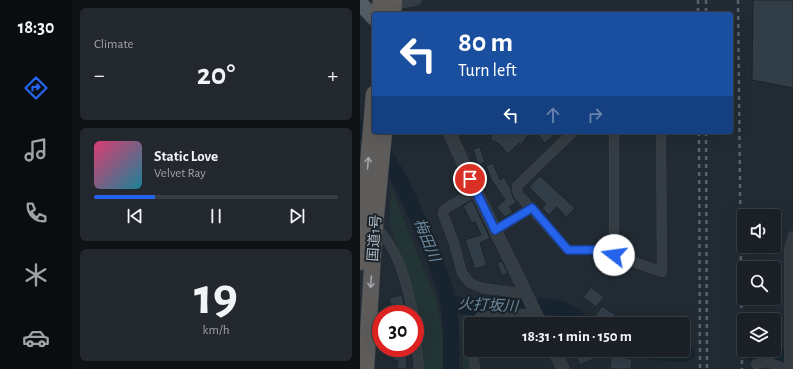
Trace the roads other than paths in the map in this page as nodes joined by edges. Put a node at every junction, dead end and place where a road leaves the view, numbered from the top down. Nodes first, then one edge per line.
1 (417, 0) edge
2 (360, 3) edge
3 (396, 4) edge
4 (382, 12) edge
5 (372, 16) edge
6 (372, 131) edge
7 (384, 134) edge
8 (450, 134) edge
9 (571, 134) edge
10 (614, 134) edge
11 (661, 134) edge
12 (476, 191) junction
13 (532, 208) junction
14 (367, 220) edge
15 (495, 230) junction
16 (793, 236) edge
17 (614, 255) junction
18 (360, 262) edge
19 (526, 294) junction
20 (411, 305) edge
21 (480, 317) edge
22 (500, 317) edge
23 (537, 317) edge
24 (791, 348) edge
25 (418, 357) edge
26 (474, 357) edge
27 (557, 357) edge
28 (756, 364) dead end
29 (366, 369) edge
30 (419, 369) edge
31 (475, 369) edge
32 (563, 369) edge
33 (786, 369) edge
34 (789, 369) edge

1 - 3 street
2 - 5 main road
3 - 4 highway
14 -> 6 highway, 国道1号
7 - 14 highway, 国道1号
8 - 12 street
9 - 13 street
10 - 17 street
11 - 17 street
12 - 15 street
12 - 19 street
13 - 15 street
13 - 17 street
14 - 18 highway, 国道1号
14 - 20 street
14 -> 29 highway, 国道1号
15 - 19 street
16 - 24 street
19 - 23 street
21 - 22 street
24 - 34 street
25 - 30 street
26 - 31 street
27 - 32 street
28 - 33 street

